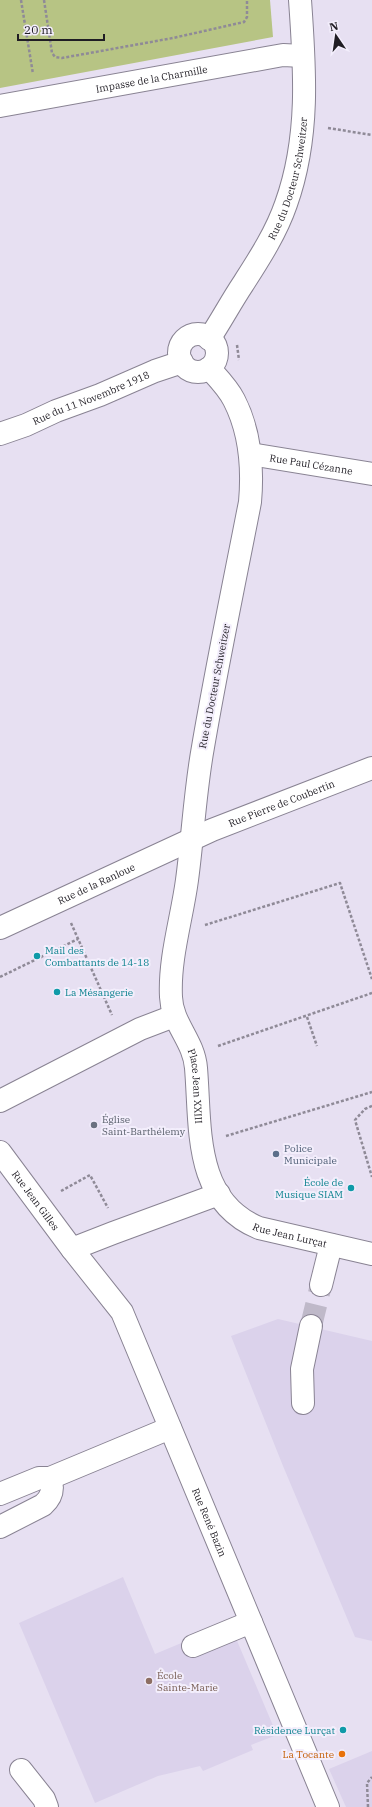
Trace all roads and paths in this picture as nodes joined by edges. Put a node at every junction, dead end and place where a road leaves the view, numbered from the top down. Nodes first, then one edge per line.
1 (22, 0) edge
2 (44, 0) edge
3 (247, 0) edge
4 (300, 0) edge
5 (303, 56) junction
6 (33, 74) dead end
7 (0, 106) edge
8 (303, 125) junction
9 (372, 135) edge
10 (209, 339) junction
11 (237, 341) dead end
12 (182, 362) junction
13 (240, 363) dead end
14 (209, 368) junction
15 (0, 434) edge
16 (250, 454) junction
17 (372, 474) edge
18 (372, 768) edge
19 (192, 839) junction
20 (60, 899) junction
21 (202, 919) dead end
22 (0, 928) edge
23 (78, 939) junction
24 (0, 977) edge
25 (372, 979) edge
26 (372, 993) edge
27 (174, 1016) junction
28 (306, 1017) junction
29 (122, 1039) junction
30 (317, 1046) dead end
31 (214, 1047) dead end
32 (372, 1092) edge
33 (0, 1101) edge
34 (372, 1106) edge
35 (222, 1138) dead end
36 (0, 1152) edge
37 (372, 1178) edge
38 (219, 1194) junction
39 (38, 1203) junction
40 (120, 1230) junction
41 (332, 1245) junction
42 (72, 1249) junction
43 (372, 1254) edge
44 (321, 1285) tunnel mouth
45 (311, 1326) tunnel mouth
46 (303, 1403) dead end
47 (170, 1428) junction
48 (50, 1478) junction
49 (0, 1494) edge
50 (0, 1527) edge
51 (251, 1622) junction
52 (194, 1646) dead end
53 (21, 1770) dead end
54 (372, 1777) edge
55 (47, 1807) edge
56 (328, 1807) edge
57 (368, 1807) edge

1 - 6 path
2 - 3 path
4 - 5 street, Rue du Docteur Schweitzer
5 - 7 street, Impasse de la Charmille
5 - 8 street, Rue du Docteur Schweitzer
8 - 9 path
8 - 10 street, Rue du Docteur Schweitzer
10 - 12 street
10 - 14 street
11 - 13 path
12 - 14 street
12 - 15 street, Rue du 11 Novembre 1918
14 - 16 street, Rue du Docteur Schweitzer
16 - 17 street, Rue Paul Cézanne
16 - 19 street, Rue du Docteur Schweitzer
18 - 19 street, Rue Pierre de Coubertin
19 - 20 street, Rue de la Ranloue
19 - 27 street, Rue du Docteur Schweitzer
20 - 22 street, Rue de la Ranloue
20 - 23 path
21 - 25 path
23 - 24 path
23 - 29 path
26 - 28 path
27 - 29 street
27 - 38 street, Place Jean XXIII
28 - 30 path
28 - 31 path
29 - 33 street
32 - 35 path
34 - 37 path
36 - 39 street, Rue Jean Gilles
38 - 40 street
38 - 41 street, Rue Jean Lurçat
39 - 40 path
39 - 42 street, Rue Jean Gilles
40 - 42 street
41 - 43 street, Rue Jean Lurçat
41 - 44 street
42 - 47 street, Rue René Bazin
45 - 46 street
47 - 48 street
47 - 51 street, Rue René Bazin
48 - 49 street
48 - 50 street
51 - 52 street
51 - 56 street, Rue René Bazin
53 - 55 street
54 - 57 path

